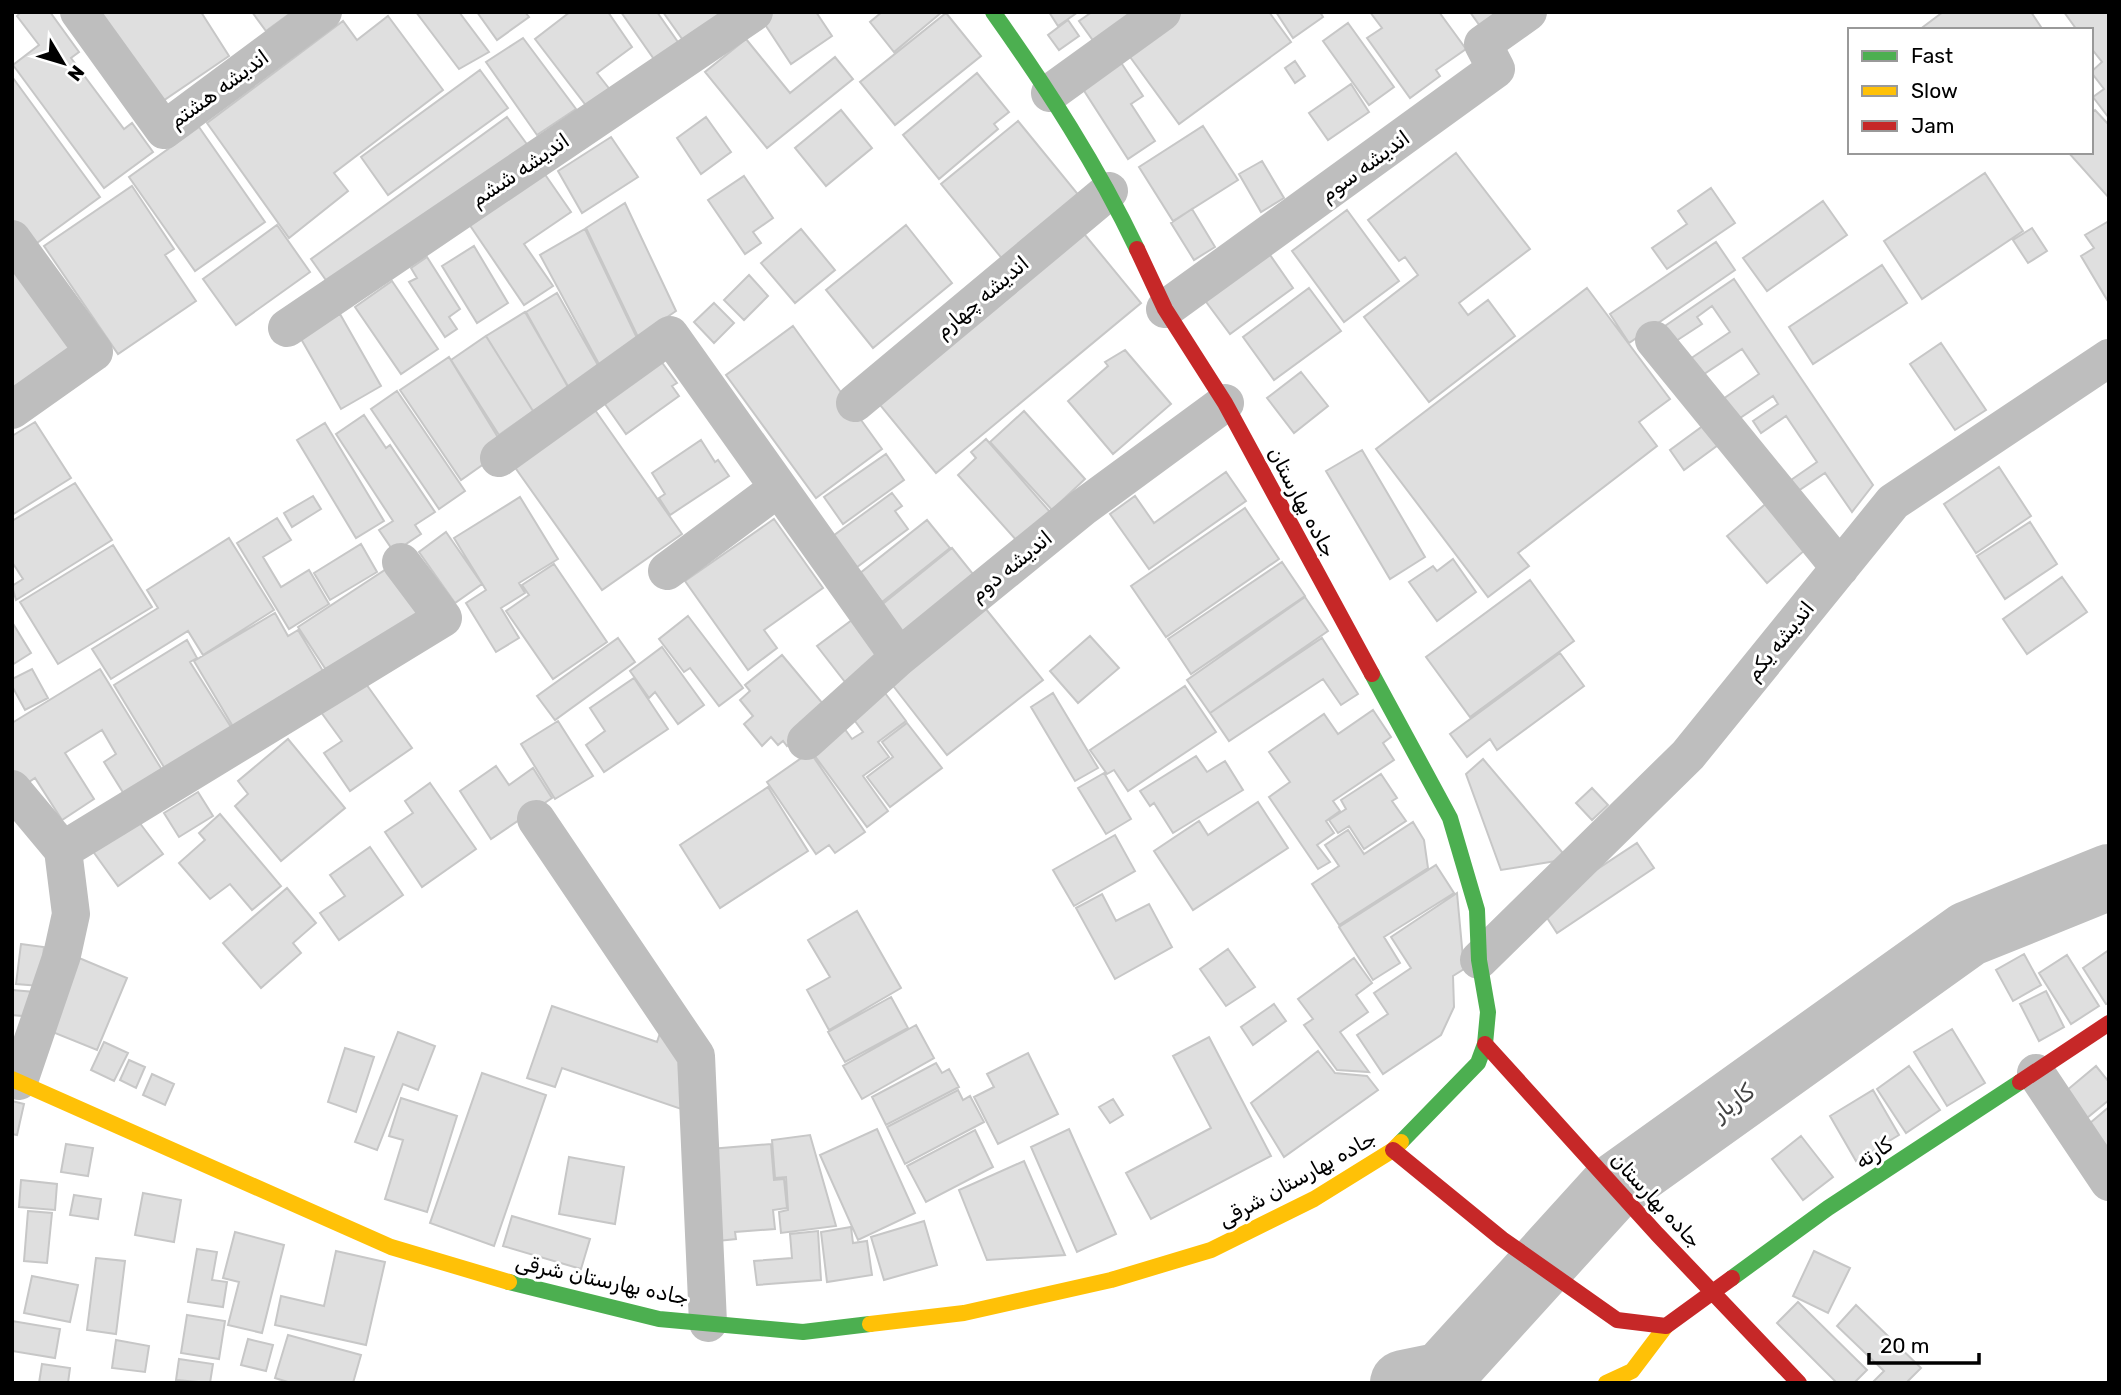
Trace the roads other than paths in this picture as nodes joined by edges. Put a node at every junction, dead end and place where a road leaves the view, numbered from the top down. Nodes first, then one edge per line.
1 (79, 12) edge
2 (323, 12) edge
3 (754, 12) edge
4 (993, 12) edge
5 (1162, 12) edge
6 (1528, 12) edge
7 (1050, 93) junction
8 (1109, 191) junction
9 (12, 239) edge
10 (1165, 309) junction
11 (287, 328) dead end
12 (1654, 340) dead end
13 (2109, 358) edge
14 (855, 403) dead end
15 (1225, 403) junction
16 (12, 410) edge
17 (499, 458) dead end
18 (777, 489) junction
19 (401, 562) dead end
20 (1840, 568) junction
21 (667, 571) dead end
22 (899, 657) junction
23 (806, 741) dead end
24 (12, 789) edge
25 (536, 819) dead end
26 (64, 850) junction
27 (1479, 960) junction
28 (2109, 1023) edge
29 (1485, 1044) junction
30 (2036, 1073) junction
31 (15, 1080) edge
32 (1427, 1117) joint
33 (1393, 1150) junction
34 (2109, 1182) edge
35 (1712, 1291) junction
36 (708, 1323) junction
37 (1667, 1326) junction
38 (1606, 1383) edge
39 (1799, 1383) edge

1 - 2 street, اندیشه هشتم
3 - 11 street, اندیشه ششم
4 - 7 street, جاده بهارستان
5 - 7 street
6 - 10 street, اندیشه سوم
7 - 8 street, جاده بهارستان
8 - 10 street, جاده بهارستان
8 - 14 street, اندیشه چهارم
9 - 16 street
10 - 15 street, جاده بهارستان
12 - 20 street
13 - 20 street, اندیشه یکم
15 - 22 street, اندیشه دوم
15 - 27 street, جاده بهارستان
17 - 18 street
18 - 21 street
18 - 22 street
19 - 26 street
20 - 27 street, اندیشه یکم
22 - 23 street, اندیشه دوم
24 - 26 street
25 - 36 street
26 - 31 street
27 - 29 street, جاده بهارستان
28 - 30 street, کارته
29 - 32 street, جاده بهارستان
29 - 35 street, جاده بهارستان
30 - 34 street
30 - 35 street, کارته
31 - 36 street, جاده بهارستان شرقی
32 - 33 street, جاده بهارستان شرقی
33 - 36 street, جاده بهارستان شرقی
33 - 37 street
35 - 37 street, کارته
35 - 39 street, جاده بهارستان
37 - 38 street, کارته

